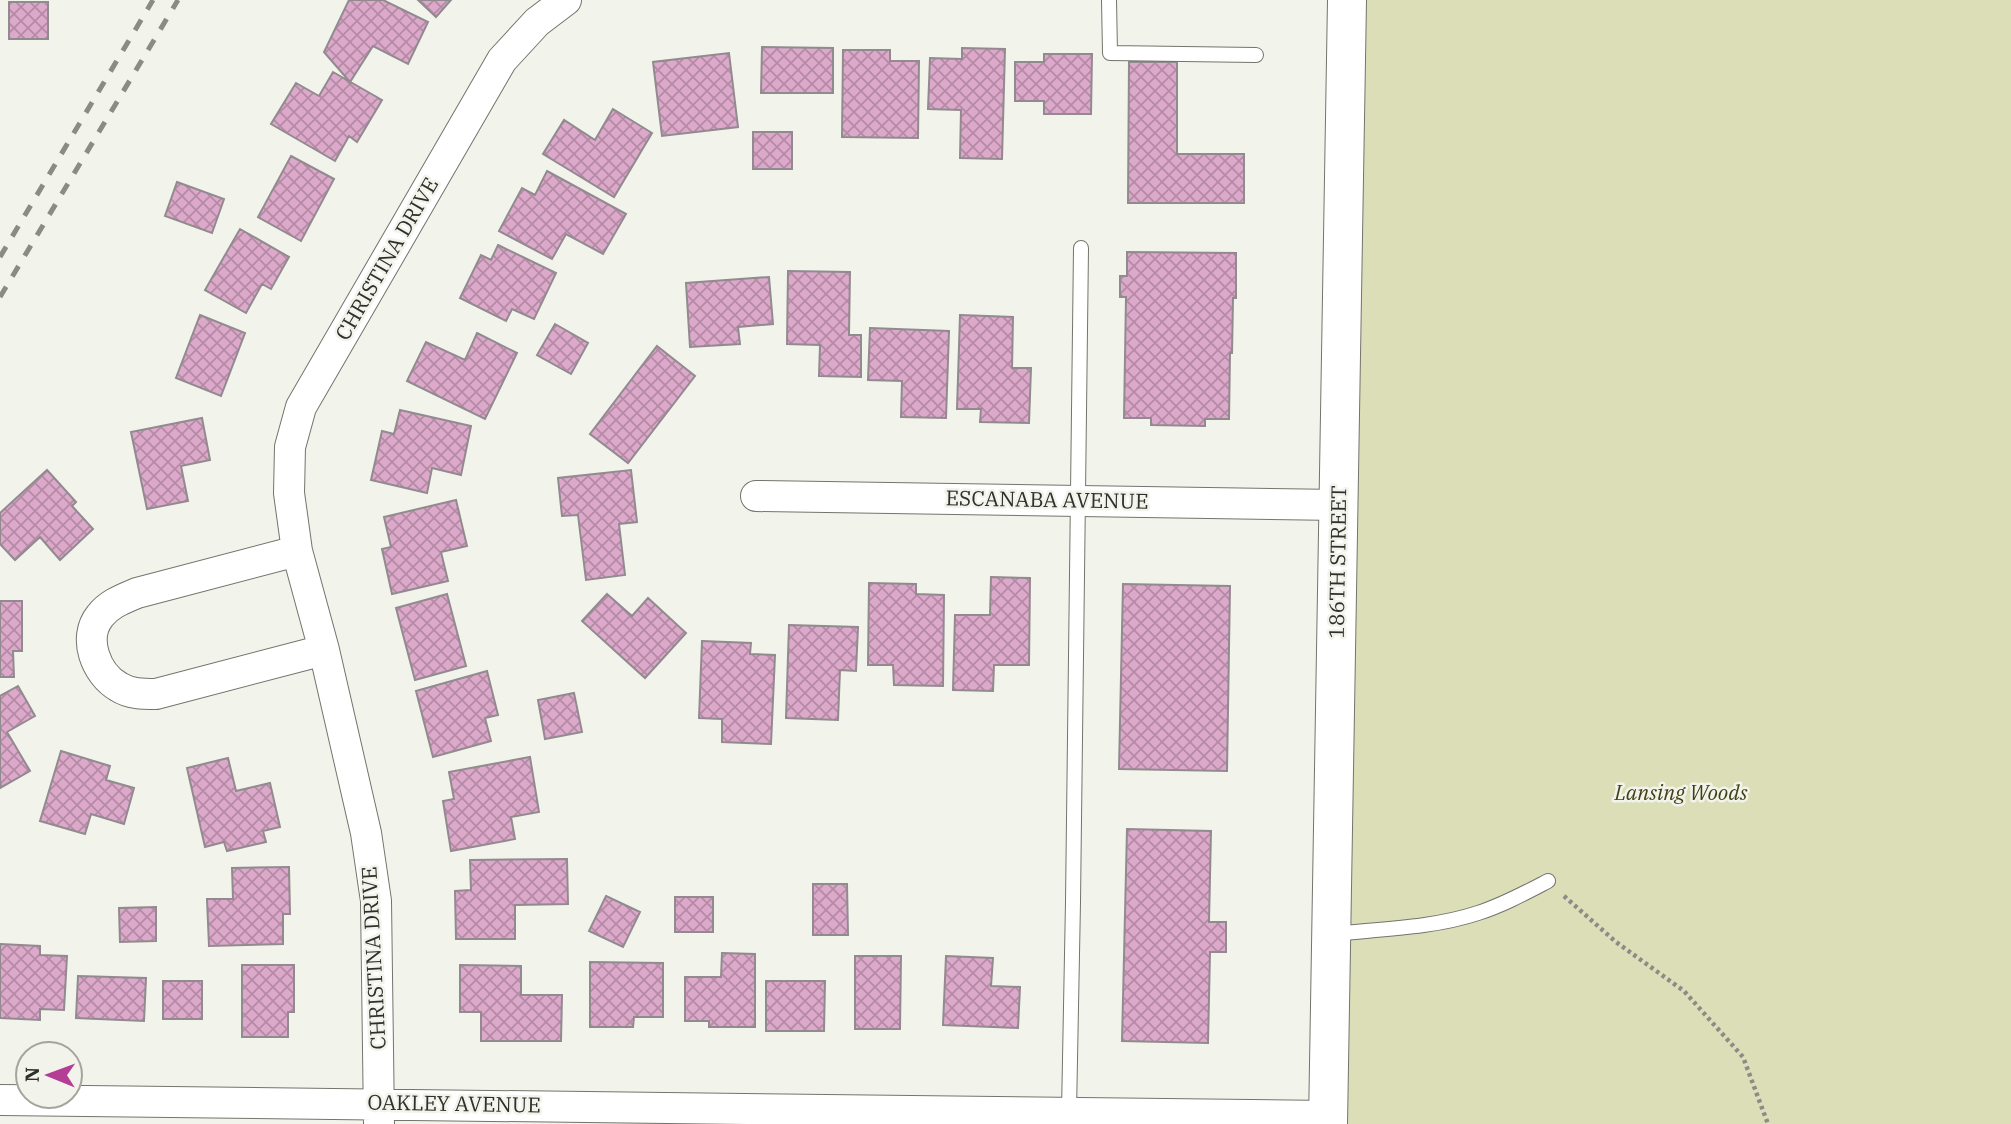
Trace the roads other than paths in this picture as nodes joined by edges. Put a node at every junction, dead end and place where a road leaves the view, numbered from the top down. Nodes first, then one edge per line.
1 (566, 0) edge
2 (1109, 0) edge
3 (1347, 0) edge
4 (1256, 55) dead end
5 (1081, 248) dead end
6 (756, 496) dead end
7 (1078, 500) junction
8 (1339, 505) junction
9 (297, 551) junction
10 (324, 650) junction
11 (1548, 881) road end
12 (1331, 934) junction
13 (0, 1100) edge
14 (1069, 1112) junction
15 (379, 1114) edge
16 (1328, 1120) edge

1 - 9 street, CHRISTINA DRIVE
2 - 4 lane
3 - 8 street, 186TH STREET
5 - 7 lane
6 - 7 street, ESCANABA AVENUE
7 - 8 street, ESCANABA AVENUE
7 - 14 lane
8 - 12 street, 186TH STREET
9 - 10 street, CHRISTINA DRIVE
9 - 10 street
10 - 15 street, CHRISTINA DRIVE
11 - 12 lane
12 - 16 street, 186TH STREET
13 - 15 street, OAKLEY AVENUE
14 - 15 street, OAKLEY AVENUE
14 - 16 street, OAKLEY AVENUE

